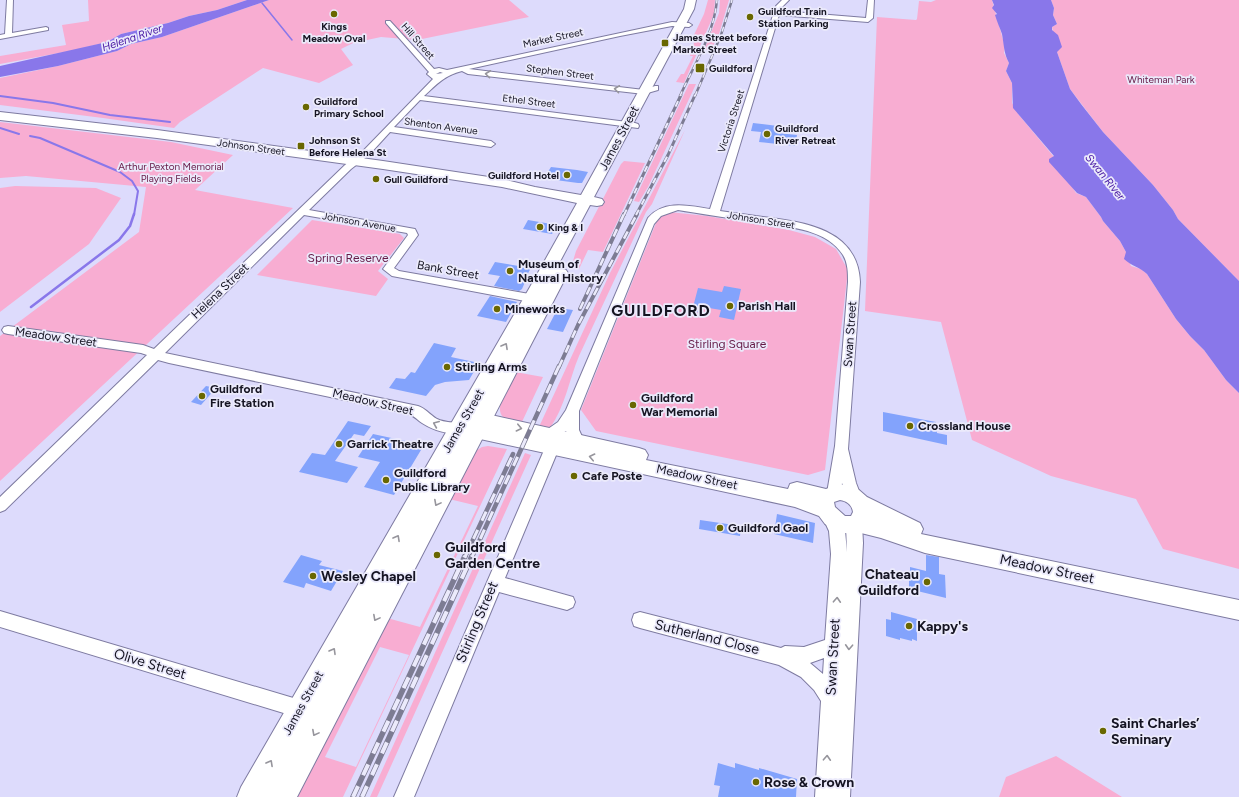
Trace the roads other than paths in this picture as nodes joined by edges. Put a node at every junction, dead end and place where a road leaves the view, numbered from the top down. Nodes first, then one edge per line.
1 (10, 0) edge
2 (692, 0) edge
3 (786, 0) edge
4 (871, 0) edge
5 (777, 13) junction
6 (388, 22) dead end
7 (684, 25) junction
8 (46, 30) dead end
9 (8, 36) junction
10 (0, 37) edge
11 (682, 37) junction
12 (667, 50) junction
13 (463, 68) junction
14 (436, 74) junction
15 (649, 90) junction
16 (420, 98) junction
17 (0, 116) edge
18 (630, 125) junction
19 (388, 129) junction
20 (491, 144) dead end
21 (355, 161) junction
22 (593, 197) junction
23 (674, 208) joint
24 (302, 212) junction
25 (714, 213) junction
26 (413, 235) joint
27 (843, 248) joint
28 (539, 299) junction
29 (8, 330) dead end
30 (155, 354) junction
31 (572, 412) junction
32 (470, 424) junction
33 (577, 441) junction
34 (551, 442) junction
35 (842, 446) junction
36 (857, 500) junction
37 (829, 504) junction
38 (0, 506) edge
39 (855, 524) junction
40 (494, 583) junction
41 (1239, 601) edge
42 (567, 602) dead end
43 (1239, 610) edge
44 (0, 619) edge
45 (640, 620) dead end
46 (834, 645) junction
47 (773, 654) junction
48 (831, 700) junction
49 (300, 709) junction
50 (250, 797) edge
51 (281, 797) edge
52 (404, 797) edge
53 (825, 797) edge
54 (840, 797) edge

1 - 9 street
2 - 7 highway, James Street
3 - 5 street
4 - 5 street
5 - 25 street, Victoria Street
6 - 14 street, Hill Street
7 - 11 highway, James Street
7 - 12 highway, James Street
7 - 13 street, Market Street
8 - 9 street
9 - 10 street
11 - 12 highway
11 - 15 highway, James Street
12 - 15 highway, James Street
13 - 14 street, Market Street
15 -> 13 street, Stephen Street
14 - 16 street, Helena Street
15 - 18 highway, James Street
16 - 18 street, Ethel Street
16 - 19 street, Helena Street
17 - 21 highway, Johnson Street
18 - 22 highway, James Street
19 - 20 street, Shenton Avenue
19 - 21 street, Helena Street
21 - 22 highway, Johnson Street
21 - 24 street, Helena Street
22 - 28 highway, James Street
23 - 25 street, Johnson Street
23 - 31 street, Stirling Street
24 - 26 street, Johnson Avenue
24 - 30 street, Helena Street
25 - 27 street, Johnson Street
26 - 28 street, Bank Street
27 - 35 street, Swan Street
28 - 32 highway, James Street
29 - 30 street, Meadow Street
32 -> 30 street, Meadow Street
30 - 38 street, Helena Street
31 - 33 street, Stirling Street
31 - 34 street, Stirling Street
32 - 34 main road, Meadow Street
49 -> 32 highway, James Street
32 -> 51 highway, James Street
33 - 34 main road, Meadow Street
33 - 37 main road, Meadow Street
37 -> 34 main road, Meadow Street
34 - 40 street, Stirling Street
35 - 36 street, Swan Street
35 - 37 street, Swan Street
36 - 37 main road
36 - 39 main road
36 - 41 main road, Meadow Street
37 - 39 main road
46 -> 37 street, Swan Street
39 - 43 main road, Meadow Street
39 -> 54 street, Swan Street
40 - 42 street
40 - 52 street, Stirling Street
44 - 49 street, Olive Street
45 - 47 street, Sutherland Close
46 - 47 street, Sutherland Close
46 - 48 street, Swan Street
47 - 48 street, Sutherland Close
53 -> 48 street, Swan Street
50 -> 49 highway, James Street

